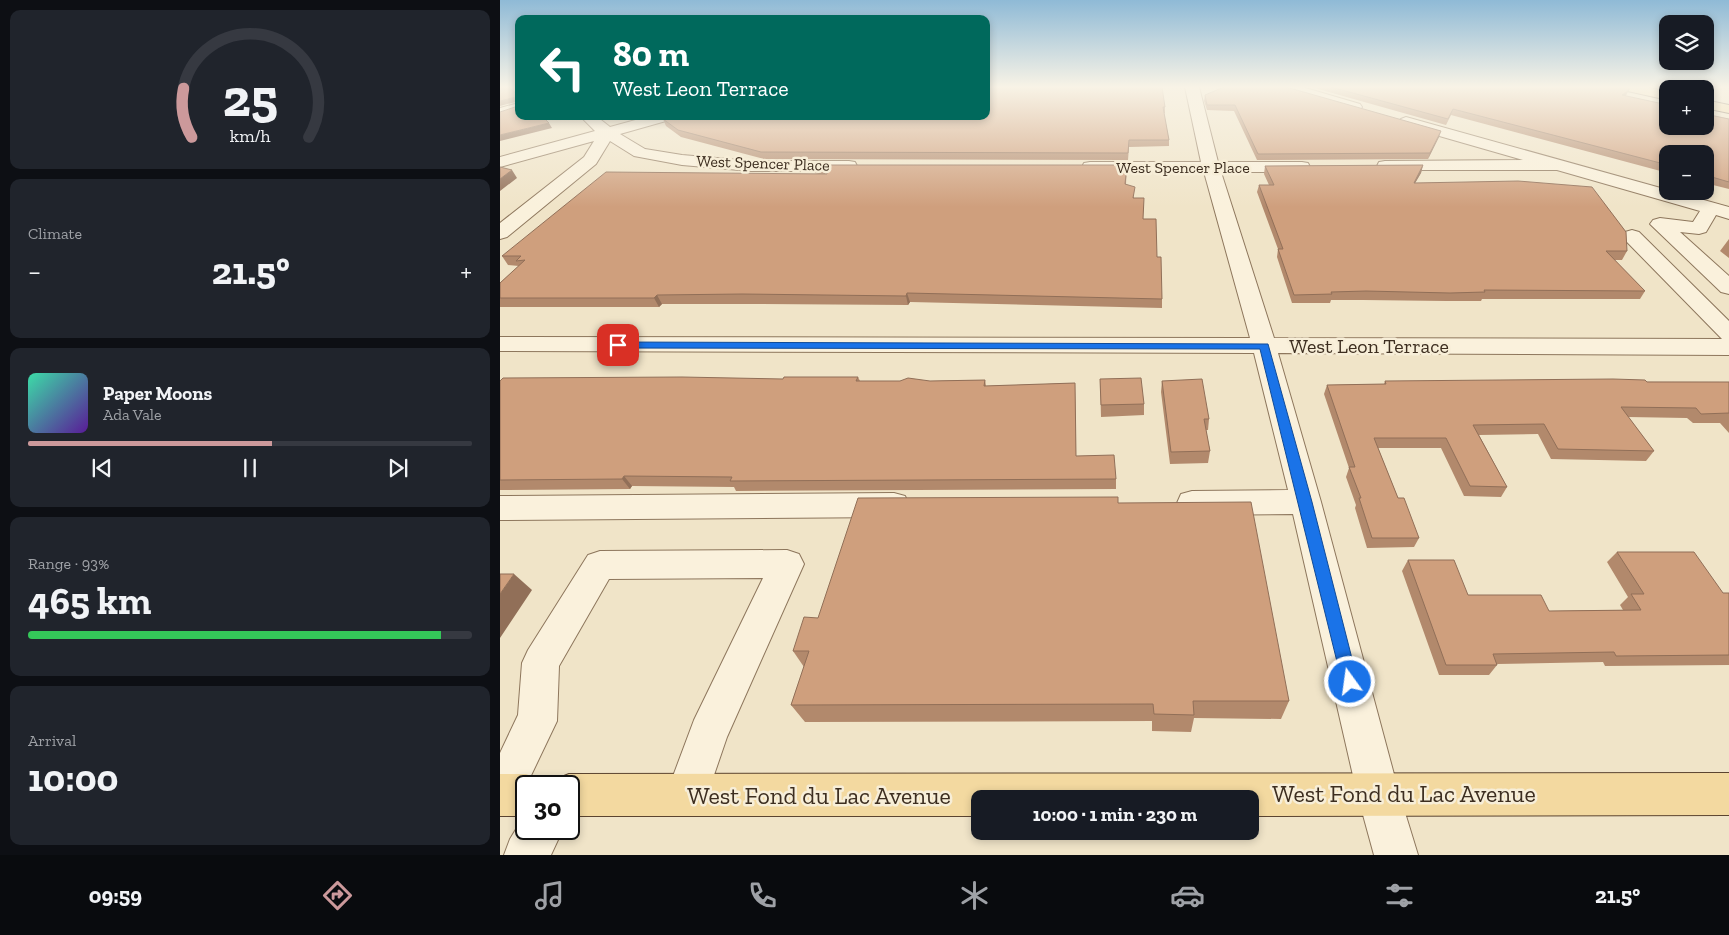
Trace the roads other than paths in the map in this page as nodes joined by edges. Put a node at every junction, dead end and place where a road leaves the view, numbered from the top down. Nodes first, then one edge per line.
1 (600, 127) edge
2 (629, 127) edge
3 (1201, 127) edge
4 (1423, 127) edge
5 (607, 133) junction
6 (500, 162) edge
7 (1556, 165) junction
8 (860, 166) edge
9 (1323, 166) edge
10 (1372, 166) edge
11 (1070, 167) edge
12 (1211, 167) junction
13 (1720, 211) edge
14 (500, 233) edge
15 (1632, 236) dead end
16 (1729, 287) edge
17 (1729, 306) edge
18 (1702, 307) junction
19 (1729, 334) edge
20 (500, 344) edge
21 (1264, 346) junction
22 (1729, 347) edge
23 (1306, 502) junction
24 (1164, 503) edge
25 (916, 505) edge
26 (500, 508) edge
27 (1378, 793) junction
28 (1729, 794) edge
29 (510, 795) edge
30 (580, 795) edge
31 (687, 796) junction
32 (535, 840) edge
33 (526, 855) edge
34 (1396, 855) edge

1 - 5 street, West Spencer Place
2 - 5 street
3 - 12 street
4 - 7 street
5 - 6 street
5 - 8 street, West Spencer Place
5 - 14 street
7 - 10 street
7 - 13 street
9 - 12 street, West Spencer Place
11 - 12 street, West Spencer Place
12 - 21 street
13 - 16 street
15 - 18 street
17 - 18 street
18 - 19 street
20 - 21 street, West Leon Terrace
21 - 22 street, West Leon Terrace
21 - 23 street
23 - 24 street
23 - 27 street
25 - 26 street
27 - 28 main road, West Fond du Lac Avenue
27 - 31 main road, West Fond du Lac Avenue
27 - 34 street
29 - 31 street
30 - 31 main road, West Fond du Lac Avenue
32 - 33 street

